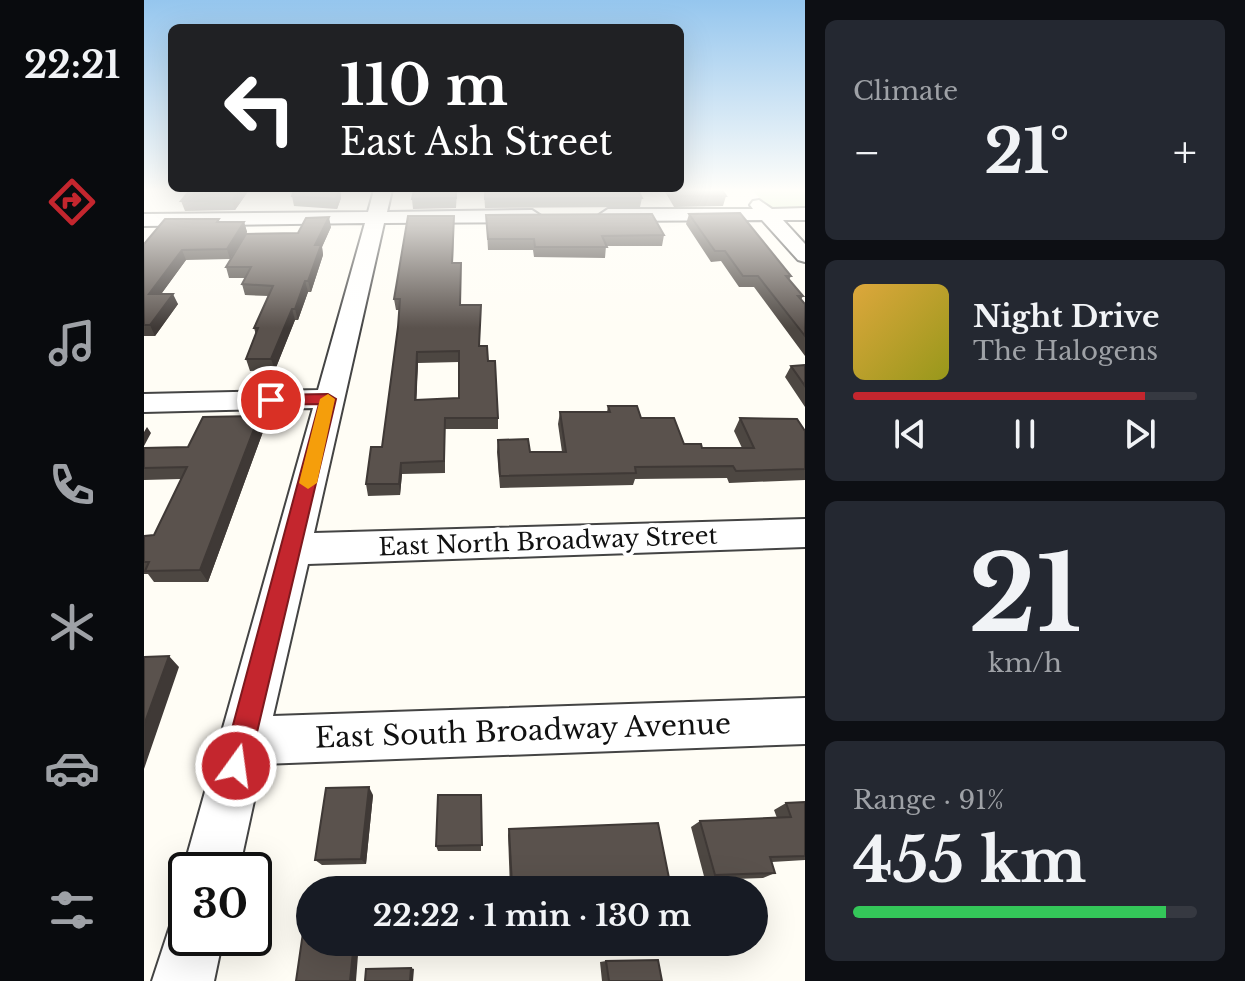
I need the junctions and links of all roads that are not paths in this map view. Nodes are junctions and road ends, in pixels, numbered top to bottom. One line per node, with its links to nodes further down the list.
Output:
1 (371, 236): 4 (street)
2 (787, 236): 3 (street)
3 (805, 256)
4 (328, 399): 5 (street); 7 (street)
5 (144, 403)
6 (805, 533): 7 (street, East North Broadway Street)
7 (292, 549): 9 (street)
8 (805, 721): 9 (street, East South Broadway Avenue)
9 (242, 741): 10 (street)
10 (215, 852)
11 (189, 956): 12 (street)
12 (183, 981)

